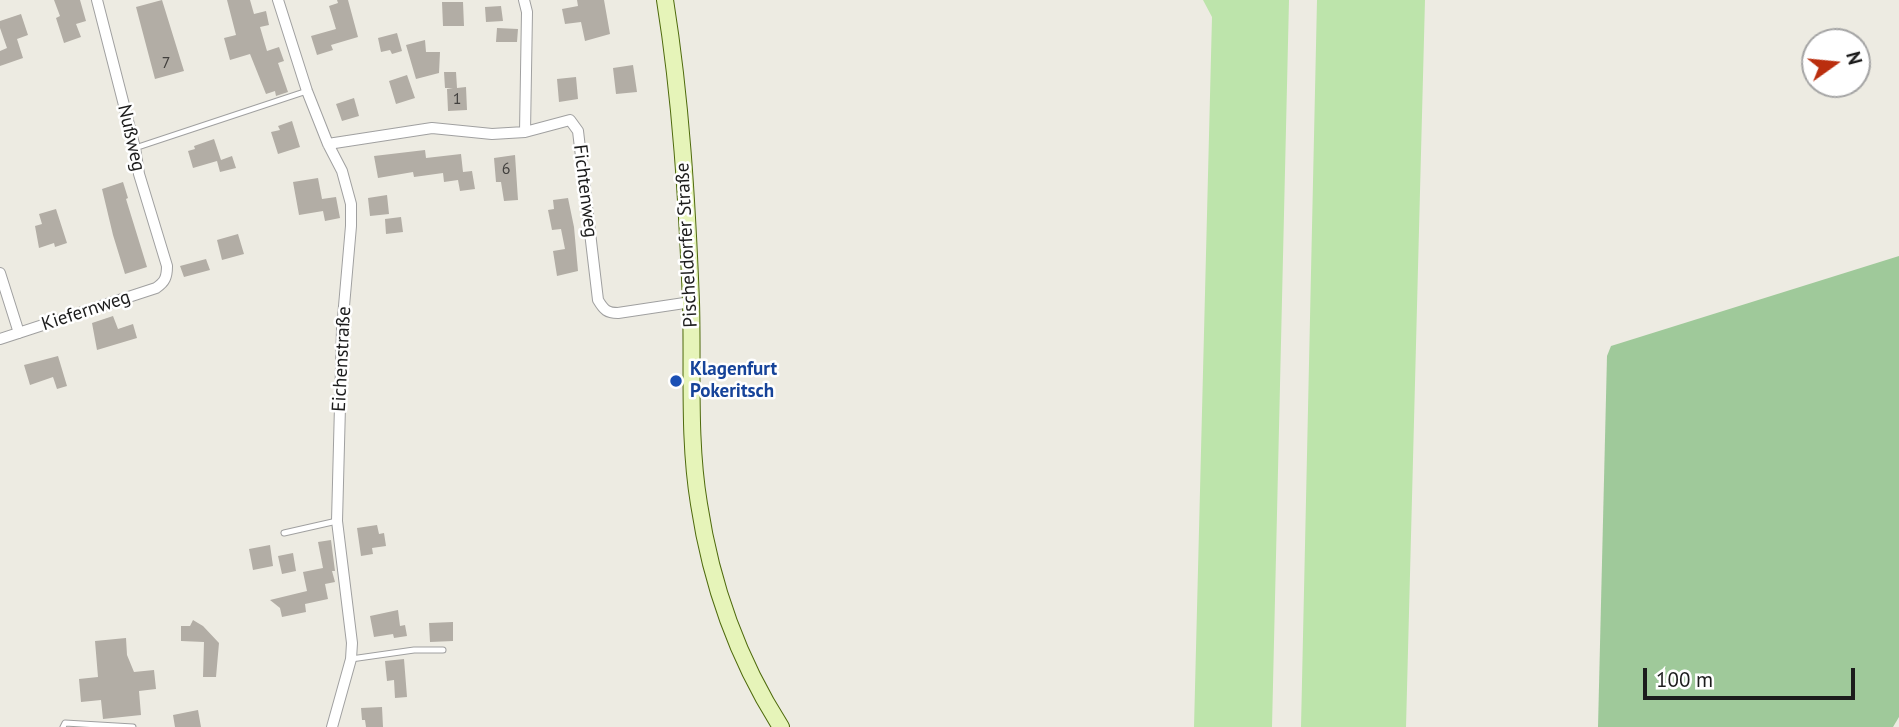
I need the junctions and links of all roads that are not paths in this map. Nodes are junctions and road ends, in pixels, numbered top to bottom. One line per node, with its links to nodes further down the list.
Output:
1 (97, 0): 8 (street, Nußweg)
2 (278, 0): 5 (street, Eichenstraße)
3 (524, 0): 6 (street)
4 (665, 0): 11 (main road, Pischeldorfer Straße)
5 (307, 91): 7 (street, Eichenstraße); 8 (lane)
6 (525, 132): 7 (street); 11 (street, Fichtenweg)
7 (328, 144): 14 (street, Eichenstraße)
8 (135, 148): 10 (street, Nußweg)
9 (0, 273): 12 (street)
10 (167, 276): 12 (street, Kiefernweg)
11 (691, 302): 21 (main road, Pischeldorfer Straße)
12 (19, 333): 13 (street, Kiefernweg)
13 (0, 339)
14 (337, 522): 15 (lane); 17 (street, Eichenstraße)
15 (284, 533)
16 (443, 650): 17 (lane)
17 (351, 659): 20 (street, Eichenstraße)
18 (63, 727): 19 (lane)
19 (133, 727)
20 (332, 727)
21 (781, 727)

